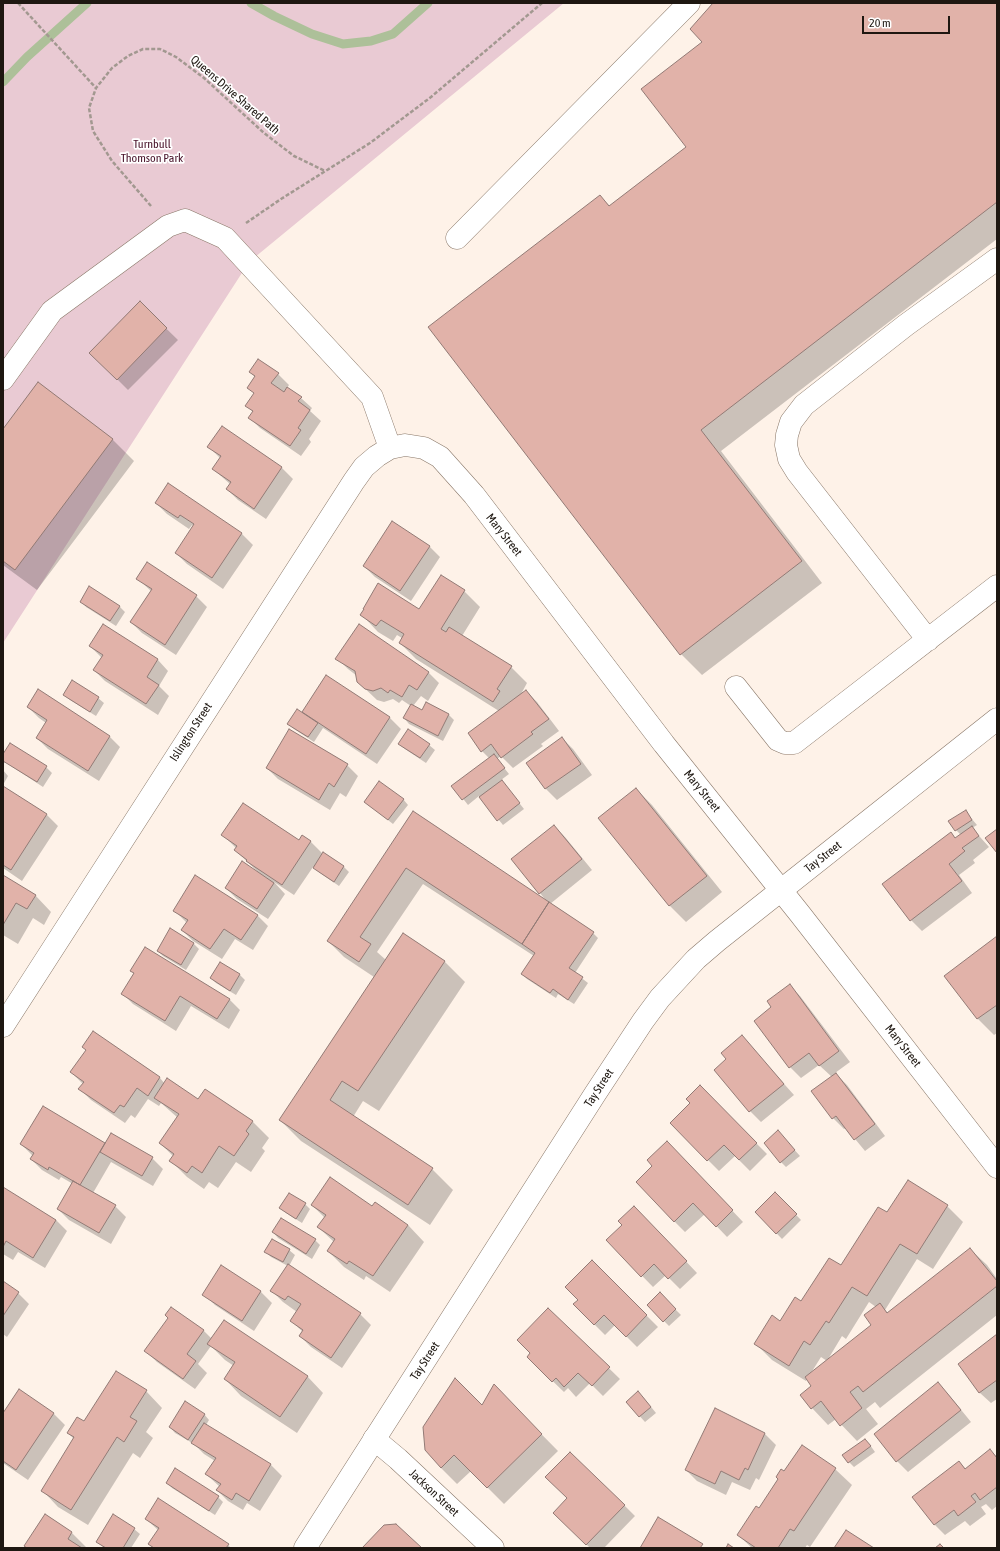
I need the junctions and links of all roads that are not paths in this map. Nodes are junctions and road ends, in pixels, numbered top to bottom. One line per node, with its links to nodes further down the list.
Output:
1 (689, 3): 2 (main road)
2 (457, 238)
3 (997, 259): 7 (main road)
4 (3, 379): 5 (main road)
5 (390, 448): 10 (main road, Mary Street); 11 (main road, Islington Street)
6 (997, 586): 7 (main road)
7 (928, 640): 8 (main road)
8 (736, 688)
9 (997, 719): 10 (main road, Tay Street)
10 (781, 890): 12 (main road, Mary Street); 13 (main road, Tay Street)
11 (3, 1026)
12 (997, 1167)
13 (374, 1439): 14 (main road, Tay Street); 15 (main road, Jackson Street)
14 (305, 1548)
15 (493, 1548)

